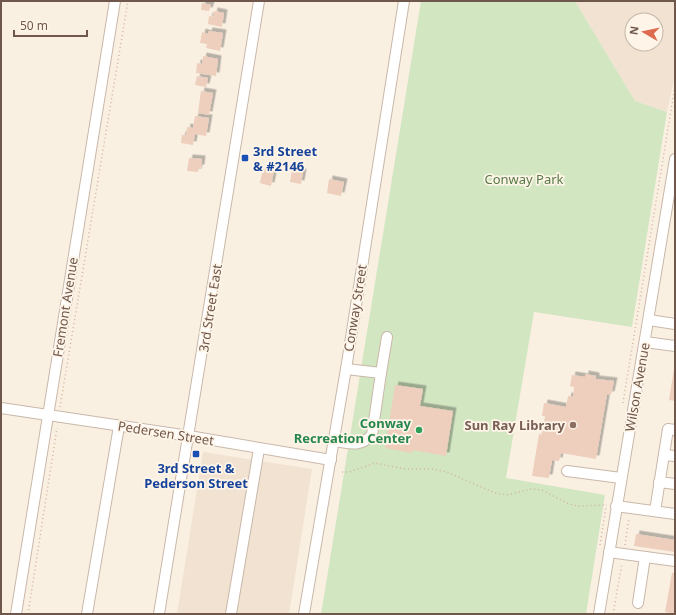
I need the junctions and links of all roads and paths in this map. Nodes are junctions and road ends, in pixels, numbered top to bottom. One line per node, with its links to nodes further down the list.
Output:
1 (115, 1): 17 (street, Fremont Avenue)
2 (128, 1): 15 (path)
3 (259, 1): 21 (street, 3rd Street East)
4 (404, 1): 12 (street, Conway Street)
5 (675, 86): 16 (path)
6 (674, 165): 7 (street, Wilson Avenue)
7 (649, 320): 8 (street); 10 (street, Wilson Avenue)
8 (675, 324)
9 (387, 338): 13 (street)
10 (645, 342): 11 (street); 29 (street, Wilson Avenue)
11 (675, 346)
12 (346, 369): 13 (street); 22 (street, Conway Street)
13 (381, 374): 22 (street)
14 (1, 408): 17 (street, Pedersen Street)
15 (59, 409)
16 (622, 410)
17 (48, 415): 19 (street, Pedersen Street); 43 (street, Fremont Avenue)
18 (56, 426): 44 (path)
19 (119, 426): 21 (street, Pedersen Street); 45 (street)
20 (675, 430): 24 (street)
21 (189, 436): 23 (street, Pedersen Street); 46 (street, 3rd Street East)
22 (334, 441): 26 (street, Conway Street)
23 (259, 449): 26 (street, Pedersen Street); 47 (street)
24 (664, 455): 25 (street); 30 (street)
25 (675, 456)
26 (331, 460): 48 (street, Conway Street)
27 (567, 470): 29 (street)
28 (342, 472): 33 (path)
29 (621, 478): 33 (street, Wilson Avenue)
30 (660, 482): 31 (street); 34 (street)
31 (675, 484)
32 (608, 498): 33 (path)
33 (611, 505): 34 (street); 37 (path); 38 (street, Wilson Avenue)
34 (655, 511): 35 (street)
35 (675, 514)
36 (628, 518): 39 (path)
37 (598, 552)
38 (609, 552): 39 (street); 49 (street, Wilson Avenue)
39 (623, 554): 40 (street); 50 (path)
40 (645, 557): 41 (street); 42 (street)
41 (675, 561)
42 (638, 603)
43 (16, 614)
44 (28, 614)
45 (87, 614)
46 (159, 614)
47 (231, 614)
48 (304, 614)
49 (599, 614)
50 (614, 614)

